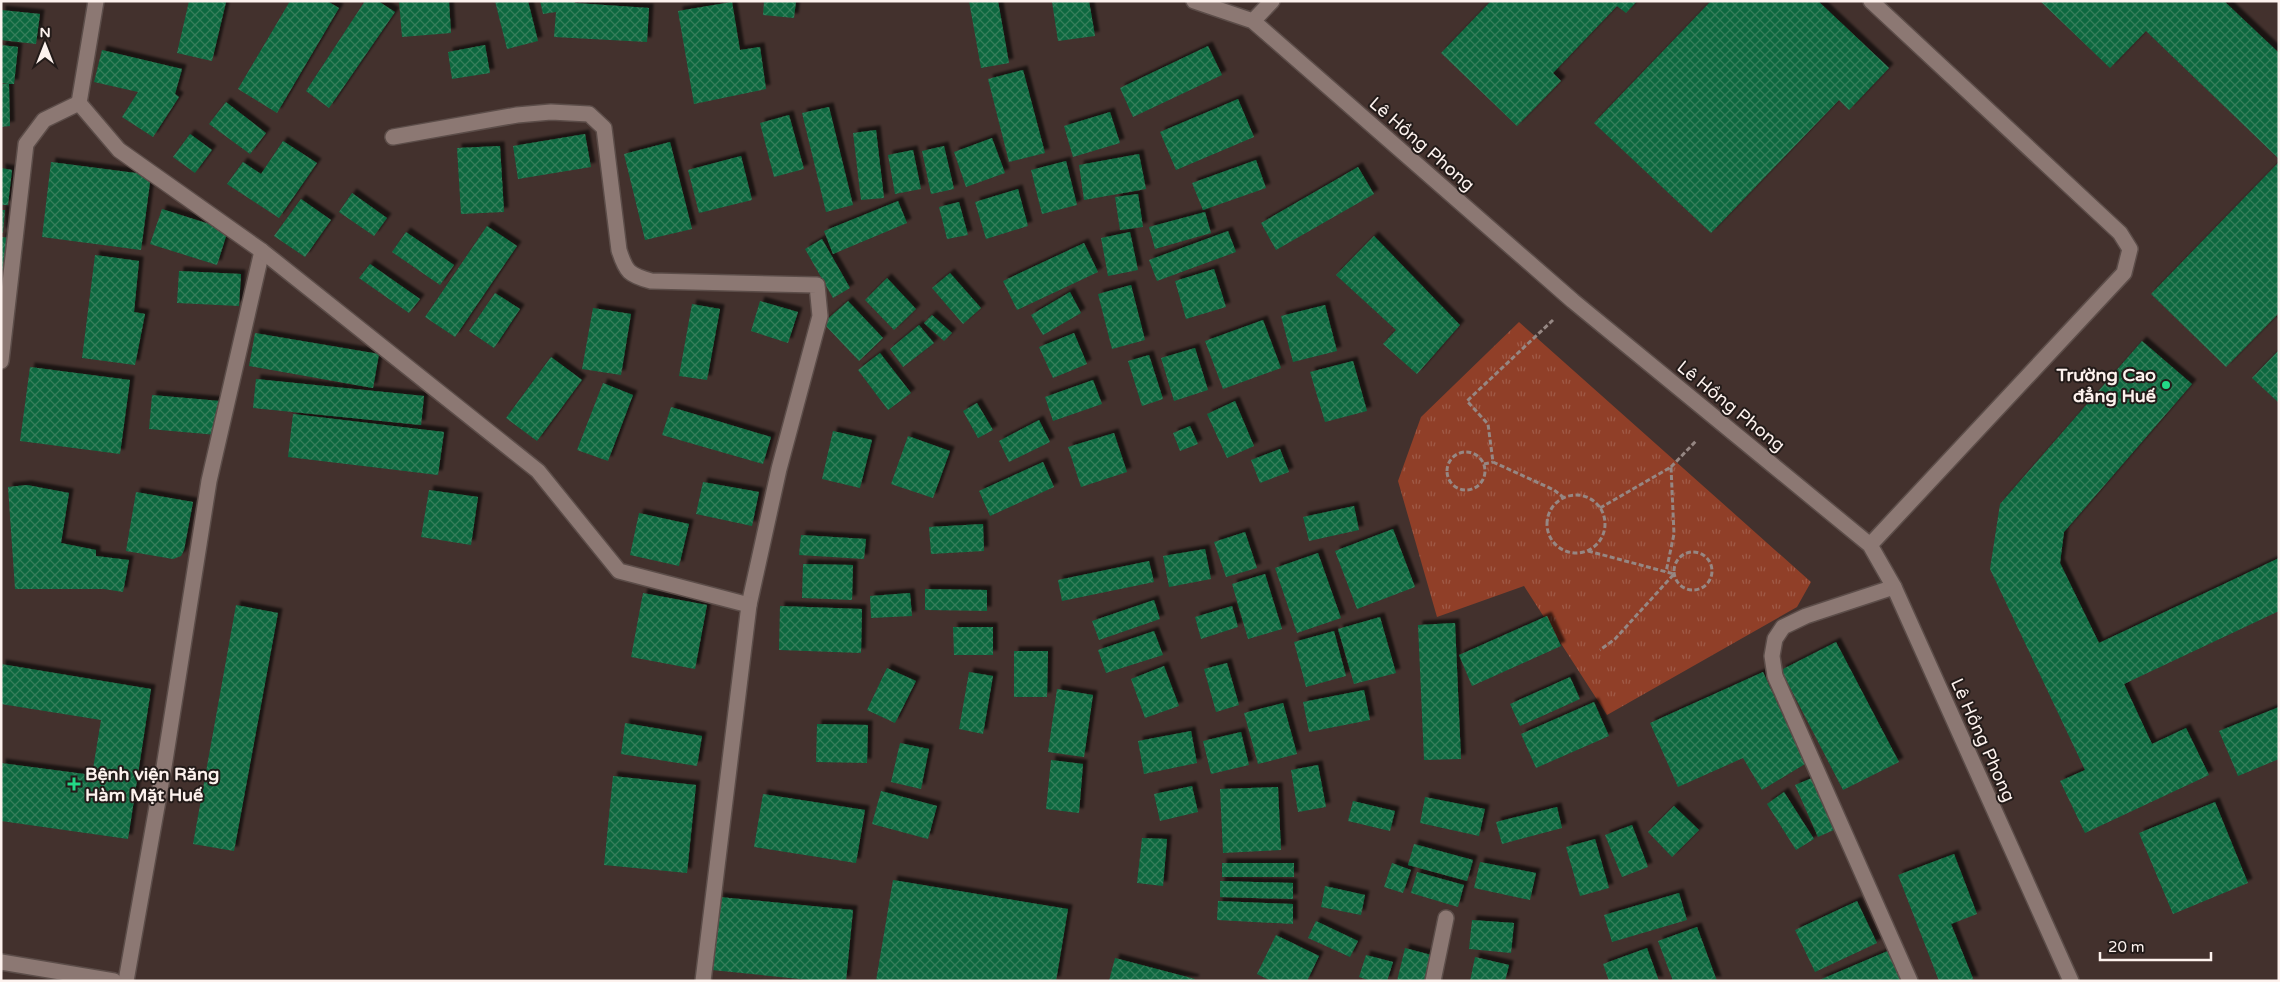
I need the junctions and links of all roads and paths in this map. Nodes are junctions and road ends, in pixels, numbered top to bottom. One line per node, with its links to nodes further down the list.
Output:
1 (96, 1): 6 (street)
2 (1194, 1): 5 (street, Lê Hồng Phong)
3 (1272, 1): 5 (street)
4 (1870, 1): 17 (street)
5 (1253, 21): 9 (street, Lê Hồng Phong)
6 (79, 103): 8 (street); 10 (street)
7 (393, 138): 22 (street)
8 (262, 251): 22 (street); 27 (street)
9 (1573, 301): 12 (path); 17 (street, Lê Hồng Phong)
10 (1, 361)
11 (1696, 442): 14 (path)
12 (1494, 462): 13 (path); 15 (path)
13 (1484, 464): 13 (path)
14 (1670, 467): 16 (path); 19 (path)
15 (1563, 497): 16 (path); 18 (path)
16 (1600, 508): 18 (path)
17 (1870, 545): 21 (street, Lê Hồng Phong)
18 (1588, 551): 19 (path)
19 (1666, 572): 20 (path)
20 (1674, 574): 20 (path); 23 (path)
21 (1894, 587): 30 (street); 31 (street, Lê Hồng Phong)
22 (749, 605): 28 (street)
23 (1600, 650)
24 (1446, 918): 29 (street)
25 (1, 962): 26 (street)
26 (114, 981)
27 (126, 981)
28 (703, 981)
29 (1433, 981)
30 (1910, 981)
31 (2071, 981)

